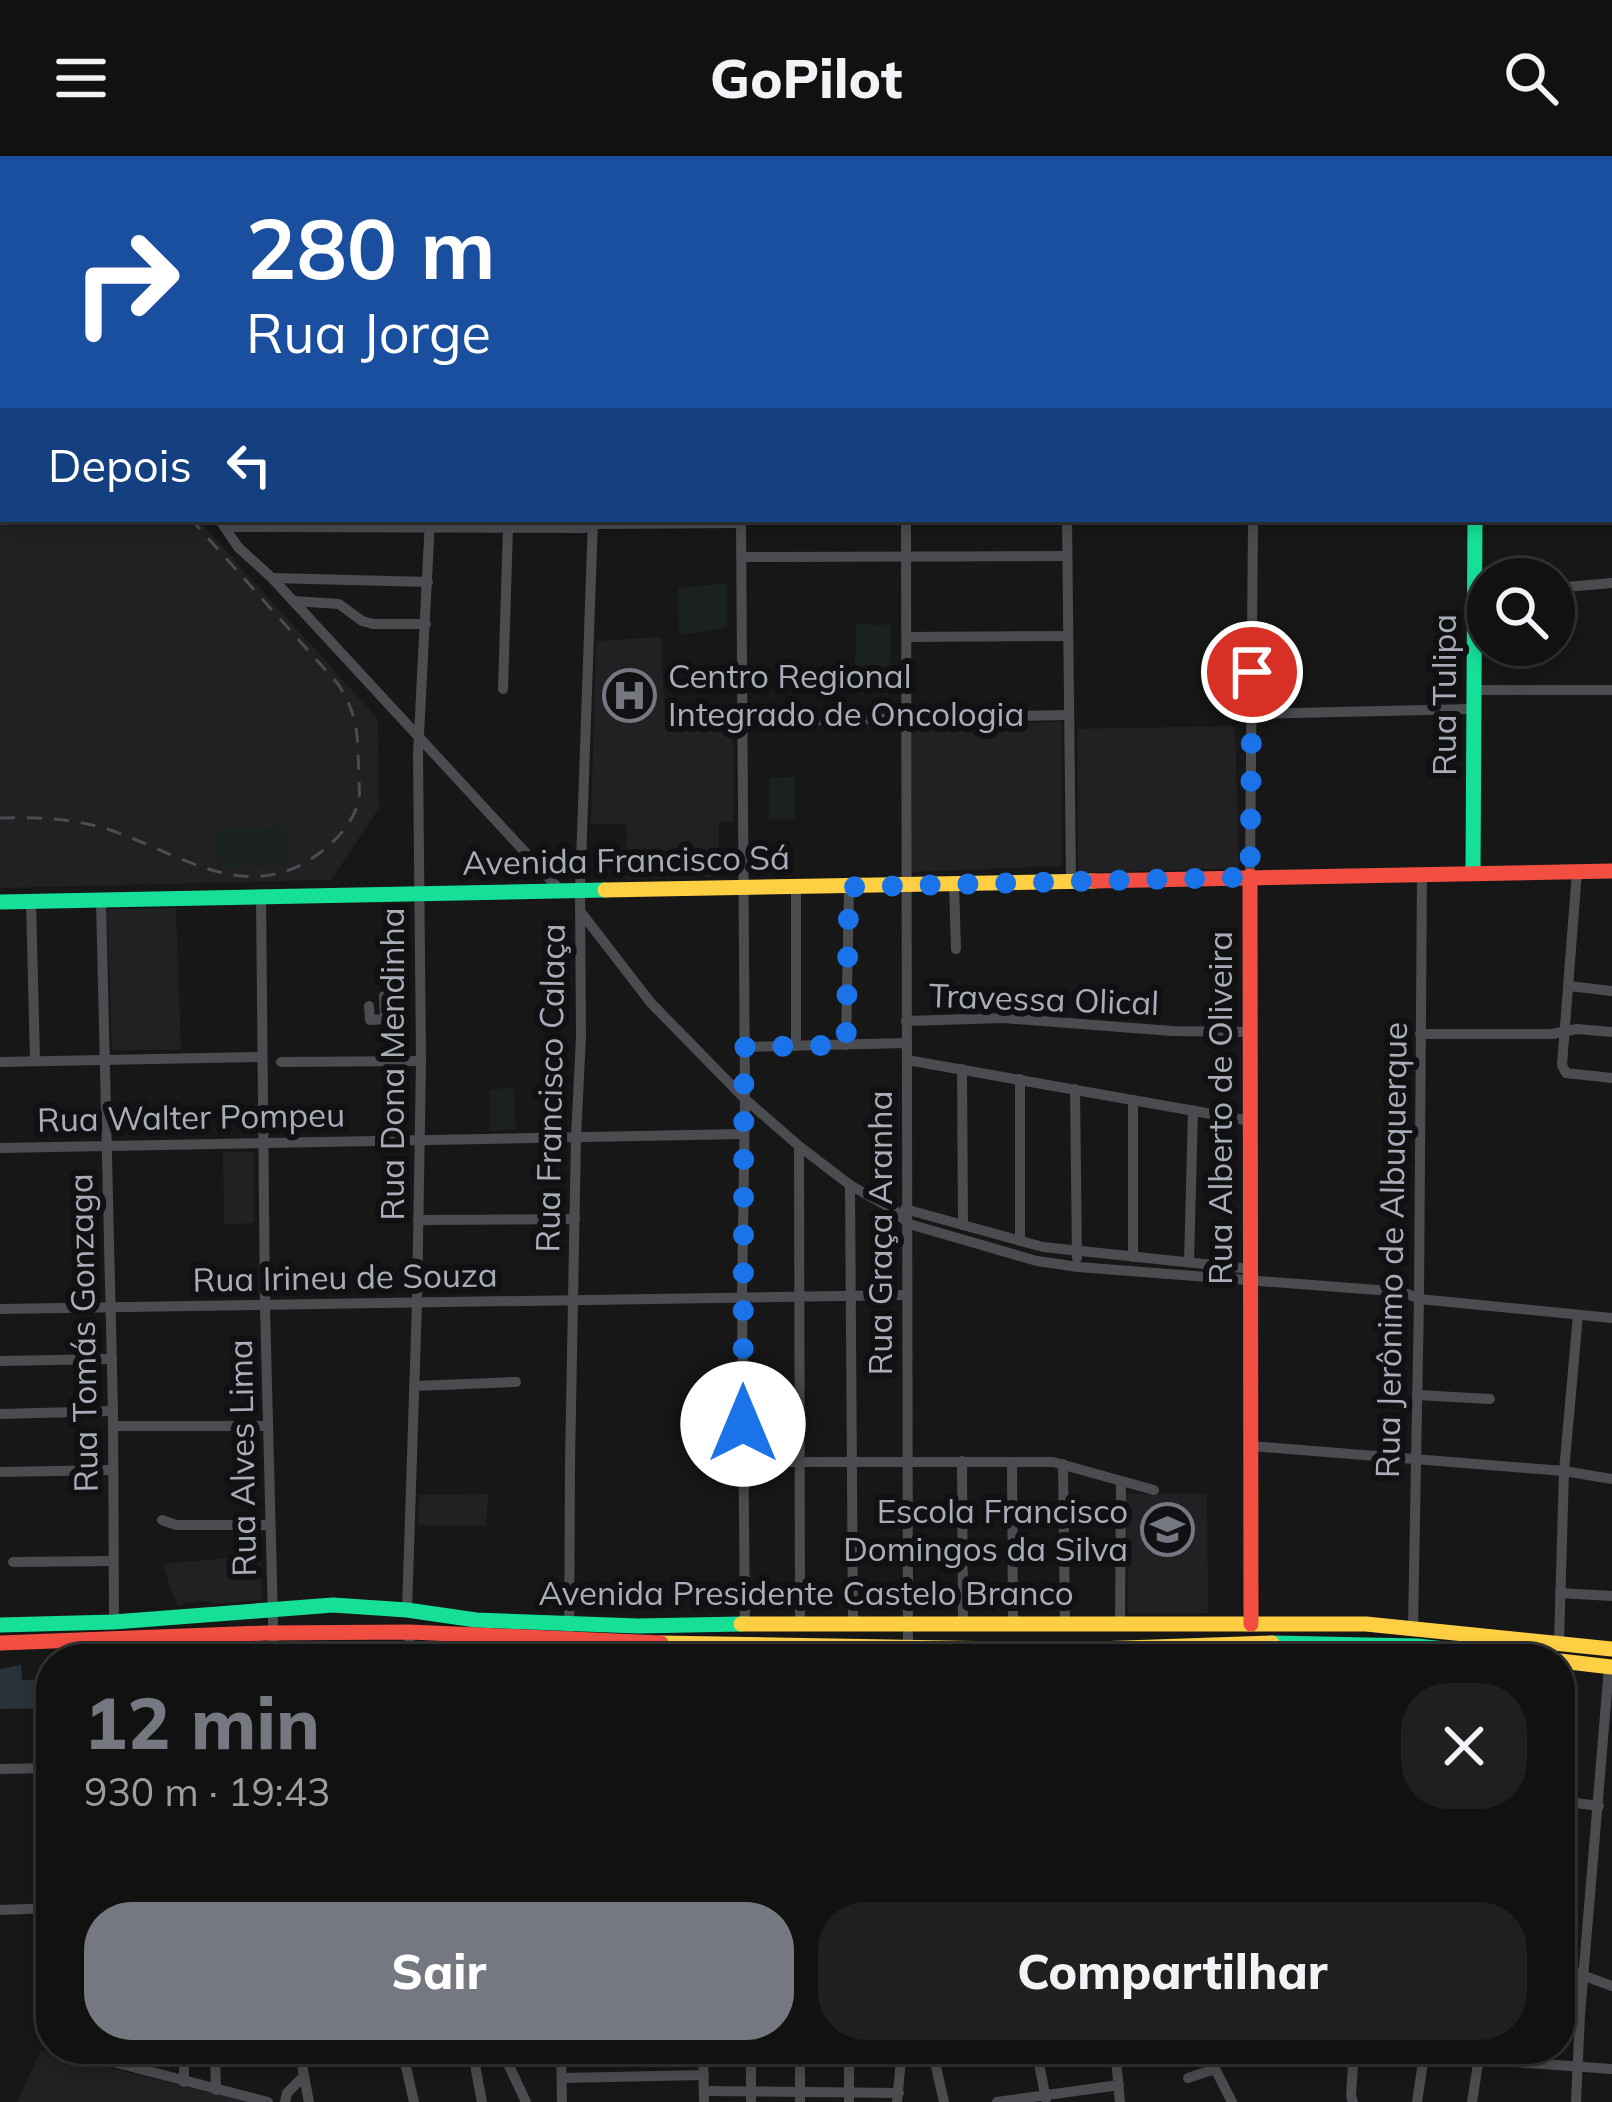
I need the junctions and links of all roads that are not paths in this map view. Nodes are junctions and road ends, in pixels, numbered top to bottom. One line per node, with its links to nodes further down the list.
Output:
1 (274, 522): 8 (street); 9 (street)
2 (593, 522): 10 (street); 45 (street, Rua Francisco Calaça)
3 (741, 522): 13 (street)
4 (906, 522): 11 (street, Rua Graça Aranha)
5 (1066, 522): 12 (street)
6 (1253, 522): 28 (street, Rua Alberto de Oliveira)
7 (1474, 522): 14 (main road, Rua Tulipa)
8 (223, 523): 15 (street)
9 (430, 523): 10 (street); 16 (street, Rua Dona Mendinha)
10 (508, 527): 24 (street)
11 (906, 556): 12 (street); 13 (street); 22 (street, Rua Graça Aranha)
12 (1066, 556): 21 (street)
13 (742, 557): 31 (street)
14 (1478, 558)
15 (272, 578): 16 (street); 19 (street)
16 (428, 582): 20 (street, Rua Dona Mendinha)
17 (1612, 583): 18 (street)
18 (1575, 586)
19 (292, 601): 20 (street); 32 (street)
20 (426, 624): 32 (street, Rua Dona Mendinha)
21 (1066, 635): 22 (street); 29 (street)
22 (907, 638): 30 (street, Rua Graça Aranha)
23 (1476, 666): 25 (main road, Rua Tulipa)
24 (503, 689)
25 (1474, 689): 26 (street); 27 (main road, Rua Tulipa)
26 (1612, 690)
27 (1473, 709): 28 (street); 34 (main road, Rua Tulipa)
28 (1252, 714): 37 (street, Rua Alberto de Oliveira)
29 (1068, 715): 30 (street); 38 (street)
30 (906, 720): 31 (street); 40 (street, Rua Graça Aranha)
31 (742, 722): 42 (street)
32 (420, 740): 44 (street); 46 (street, Rua Dona Mendinha)
33 (1612, 871): 35 (main road, Avenida Francisco Sá)
34 (1473, 872): 35 (main road, Avenida Francisco Sá); 36 (main road, Avenida Francisco Sá)
35 (1577, 872): 53 (street)
36 (1421, 873): 37 (main road, Avenida Francisco Sá); 61 (street, Rua Jerônimo de Albuquerque)
37 (1250, 877): 38 (main road, Avenida Francisco Sá); 59 (main road, Rua Alberto de Oliveira)
38 (1071, 880): 39 (main road, Avenida Francisco Sá)
39 (954, 884): 40 (main road, Avenida Francisco Sá); 52 (street)
40 (906, 885): 41 (main road, Avenida Francisco Sá); 57 (street, Rua Graça Aranha)
41 (849, 887): 43 (main road, Avenida Francisco Sá); 63 (street)
42 (743, 888): 43 (main road, Avenida Francisco Sá); 45 (main road, Avenida Francisco Sá); 65 (street)
43 (796, 888): 64 (street)
44 (561, 891): 45 (main road, Avenida Francisco Sá); 46 (main road, Avenida Francisco Sá)
45 (580, 891): 51 (street, Rua Francisco Calaça)
46 (419, 894): 47 (main road, Avenida Francisco Sá); 70 (street, Rua Dona Mendinha)
47 (261, 897): 48 (main road, Avenida Francisco Sá); 66 (street, Rua Alves Lima)
48 (101, 900): 50 (main road, Avenida Francisco Sá); 67 (street, Rua Tomás Gonzaga)
49 (0, 902): 50 (main road, Avenida Francisco Sá)
50 (31, 902): 69 (street)
51 (580, 911): 77 (street); 82 (street, Rua Francisco Calaça)
52 (956, 949)
53 (1569, 986): 54 (street); 58 (street)
54 (1612, 991)
55 (384, 996): 56 (street)
56 (369, 1006)
57 (906, 1021): 59 (street, Travessa Olical); 62 (street, Rua Graça Aranha)
58 (1564, 1031): 60 (street); 61 (street); 74 (street)
59 (1251, 1032): 80 (main road, Rua Alberto de Oliveira)
60 (1612, 1032)
61 (1420, 1034): 105 (street, Rua Jerônimo de Albuquerque)
62 (907, 1043): 63 (street); 68 (street, Rua Graça Aranha)
63 (846, 1045): 64 (street)
64 (796, 1046): 65 (street)
65 (744, 1047): 77 (street)
66 (262, 1057): 67 (street); 84 (street, Rua Alves Lima)
67 (104, 1060): 69 (street); 85 (street, Rua Tomás Gonzaga)
68 (907, 1060): 73 (street); 89 (street, Rua Graça Aranha)
69 (35, 1061): 71 (street)
70 (421, 1061): 72 (street); 83 (street, Rua Dona Mendinha)
71 (0, 1062)
72 (281, 1063)
73 (962, 1069): 75 (street); 94 (street)
74 (1612, 1078)
75 (1019, 1079): 76 (street); 95 (street)
76 (1076, 1089): 78 (street); 96 (street)
77 (745, 1099): 81 (street); 86 (street)
78 (1133, 1100): 79 (street); 97 (street)
79 (1192, 1110): 80 (street); 98 (street)
80 (1251, 1121): 100 (main road, Rua Alberto de Oliveira)
81 (743, 1134): 82 (street, Rua Walter Pompeu); 104 (street)
82 (577, 1137): 83 (street, Rua Walter Pompeu); 91 (street, Rua Francisco Calaça)
83 (419, 1140): 84 (street, Rua Walter Pompeu); 92 (street, Rua Dona Mendinha)
84 (262, 1144): 85 (street, Rua Walter Pompeu); 109 (street, Rua Alves Lima)
85 (107, 1146): 87 (street, Rua Walter Pompeu); 108 (street, Rua Tomás Gonzaga)
86 (799, 1146): 88 (street); 103 (street)
87 (0, 1148)
88 (850, 1185): 90 (street); 102 (street)
89 (909, 1209): 90 (street); 93 (street, Rua Graça Aranha); 94 (street)
90 (894, 1210): 93 (street)
91 (575, 1219): 92 (street); 106 (street, Rua Francisco Calaça)
92 (418, 1220): 107 (street, Rua Dona Mendinha)
93 (909, 1223): 99 (street); 101 (street, Rua Graça Aranha)
94 (963, 1225): 95 (street)
95 (1020, 1241): 96 (street)
96 (1077, 1251): 97 (street); 99 (street)
97 (1133, 1257): 98 (street)
98 (1189, 1262): 100 (street)
99 (1078, 1267): 100 (street)
100 (1254, 1276): 105 (street); 123 (main road, Rua Alberto de Oliveira)
101 (906, 1295): 102 (street, Rua Irineu de Souza); 125 (street, Rua Graça Aranha)
102 (851, 1296): 103 (street, Rua Irineu de Souza); 129 (street)
103 (800, 1297): 104 (street, Rua Irineu de Souza); 128 (street)
104 (742, 1298): 106 (street, Rua Irineu de Souza); 127 (street)
105 (1419, 1299): 111 (street); 117 (street, Rua Jerônimo de Albuquerque)
106 (573, 1300): 107 (street, Rua Irineu de Souza); 159 (street, Rua Francisco Calaça)
107 (417, 1303): 109 (street, Rua Irineu de Souza); 116 (street, Rua Dona Mendinha)
108 (110, 1306): 109 (street, Rua Irineu de Souza); 110 (street, Rua Irineu de Souza); 113 (street, Rua Tomás Gonzaga)
109 (265, 1306): 122 (street, Rua Alves Lima)
110 (0, 1309)
111 (1578, 1315): 112 (street); 133 (street)
112 (1612, 1318)
113 (112, 1359): 114 (street); 119 (street, Rua Tomás Gonzaga)
114 (0, 1361)
115 (516, 1382): 116 (street)
116 (414, 1386): 145 (street, Rua Dona Mendinha)
117 (1418, 1395): 118 (street); 124 (street, Rua Jerônimo de Albuquerque)
118 (1490, 1399)
119 (113, 1411): 120 (street); 121 (street, Rua Tomás Gonzaga)
120 (0, 1414)
121 (113, 1426): 122 (street); 132 (street, Rua Tomás Gonzaga)
122 (268, 1426): 139 (street, Rua Alves Lima)
123 (1251, 1446): 124 (street); 149 (main road, Rua Alberto de Oliveira)
124 (1417, 1460): 133 (street); 156 (street, Rua Jerônimo de Albuquerque)
125 (908, 1461): 126 (street); 129 (street); 148 (street, Rua Graça Aranha)
126 (962, 1461): 130 (street); 151 (street)
127 (743, 1462): 128 (street); 155 (street)
128 (798, 1462): 129 (street); 146 (street)
129 (854, 1462): 147 (street)
130 (1012, 1463): 131 (street); 152 (street)
131 (1063, 1464): 136 (street); 153 (street)
132 (113, 1469): 134 (street); 140 (street, Rua Tomás Gonzaga)
133 (1564, 1471): 135 (street); 142 (street)
134 (0, 1472)
135 (1612, 1479)
136 (1121, 1482): 137 (street); 154 (street)
137 (1154, 1490)
138 (162, 1520): 139 (street)
139 (270, 1525): 144 (street, Rua Alves Lima)
140 (113, 1561): 141 (street); 157 (street, Rua Tomás Gonzaga)
141 (13, 1562)
142 (1560, 1593): 143 (street); 163 (street)
143 (1612, 1596)
144 (272, 1610): 145 (main road, Avenida Presidente Castelo Branco); 157 (main road, Avenida Presidente Castelo Branco); 161 (street, Rua Alves Lima)
145 (407, 1610): 159 (main road, Avenida Presidente Castelo Branco)
146 (800, 1623): 147 (main road, Avenida Presidente Castelo Branco); 155 (main road, Avenida Presidente Castelo Branco)
147 (853, 1624): 148 (main road, Avenida Presidente Castelo Branco)
148 (908, 1624): 151 (main road, Avenida Presidente Castelo Branco); 171 (street, Rua Graça Aranha)
149 (1251, 1624): 154 (main road, Avenida Presidente Castelo Branco); 156 (main road, Avenida Presidente Castelo Branco)
150 (0, 1625): 157 (main road, Avenida Presidente Castelo Branco)
151 (972, 1625): 152 (main road, Avenida Presidente Castelo Branco); 172 (main road)
152 (1013, 1625): 153 (main road, Avenida Presidente Castelo Branco)
153 (1065, 1625): 154 (main road, Avenida Presidente Castelo Branco)
154 (1120, 1625)
155 (745, 1626): 159 (main road, Avenida Presidente Castelo Branco)
156 (1413, 1628): 163 (main road, Avenida Presidente Castelo Branco)
157 (114, 1630): 162 (main road, Avenida Presidente Castelo Branco); 164 (main road, Avenida Presidente Castelo Branco); 165 (street, Rua Tomás Gonzaga)
158 (410, 1632): 159 (main road, Avenida Presidente Castelo Branco); 161 (main road, Avenida Presidente Castelo Branco); 168 (street)
159 (570, 1632): 169 (street, Rua Francisco Calaça); 170 (main road, Avenida Presidente Castelo Branco)
160 (1612, 1632): 175 (street)
161 (274, 1633): 162 (main road, Avenida Presidente Castelo Branco); 167 (street, Rua Alves Lima)
162 (177, 1637): 166 (street)
163 (1559, 1642): 173 (main road, Avenida Presidente Castelo Branco)
164 (0, 1643)
165 (114, 1644)
166 (179, 1644)
167 (274, 1644)
168 (410, 1644)
169 (570, 1644)
170 (634, 1644)
171 (908, 1644)
172 (979, 1644)
173 (1566, 1644)
174 (1575, 1647): 175 (main road, Avenida Presidente Castelo Branco)
175 (1611, 1658): 176 (main road); 179 (street)
176 (1575, 1660)
177 (36, 1768): 178 (street)
178 (0, 1769)
179 (1603, 1814): 183 (street)
180 (36, 1909): 181 (street)
181 (0, 1910)
182 (1575, 1974): 183 (street)
183 (1585, 1976): 184 (street); 185 (street)
184 (1612, 1987)
185 (1580, 2014): 186 (street); 209 (street)
186 (1575, 2016)
187 (114, 2064): 208 (street)
188 (184, 2064): 216 (street)
189 (215, 2064): 218 (street)
190 (302, 2064): 213 (street)
191 (405, 2064): 228 (street)
192 (475, 2064): 229 (street)
193 (507, 2064): 230 (street)
194 (562, 2064): 214 (street)
195 (704, 2064): 212 (street)
196 (751, 2064): 219 (street)
197 (800, 2064): 222 (street)
198 (849, 2064): 220 (street)
199 (901, 2064): 223 (street)
200 (935, 2064): 232 (street)
201 (1039, 2064): 224 (street)
202 (1117, 2064): 217 (street)
203 (1212, 2064): 210 (street)
204 (1353, 2064): 236 (street)
205 (1423, 2064): 237 (street)
206 (1476, 2064): 238 (street)
207 (1540, 2064): 209 (street)
208 (121, 2066): 216 (street)
209 (1579, 2067): 211 (street); 239 (street)
210 (1215, 2069): 215 (street); 235 (street)
211 (1612, 2069)
212 (704, 2075): 214 (street); 221 (street)
213 (304, 2076): 226 (street); 227 (street)
214 (562, 2078): 231 (street)
215 (1188, 2078)
216 (184, 2082): 218 (street)
217 (1119, 2085): 224 (street); 234 (street)
218 (216, 2090): 225 (street)
219 (751, 2096): 221 (street); 222 (street)
220 (849, 2096): 222 (street); 223 (street)
221 (704, 2097)
222 (800, 2097)
223 (898, 2097)
224 (1046, 2098): 233 (street)
225 (268, 2102)
226 (285, 2102)
227 (309, 2102)
228 (414, 2102)
229 (482, 2102)
230 (526, 2102)
231 (562, 2102)
232 (944, 2102)
233 (997, 2102)
234 (1120, 2102)
235 (1232, 2102)
236 (1352, 2102)
237 (1417, 2102)
238 (1472, 2102)
239 (1576, 2102)

